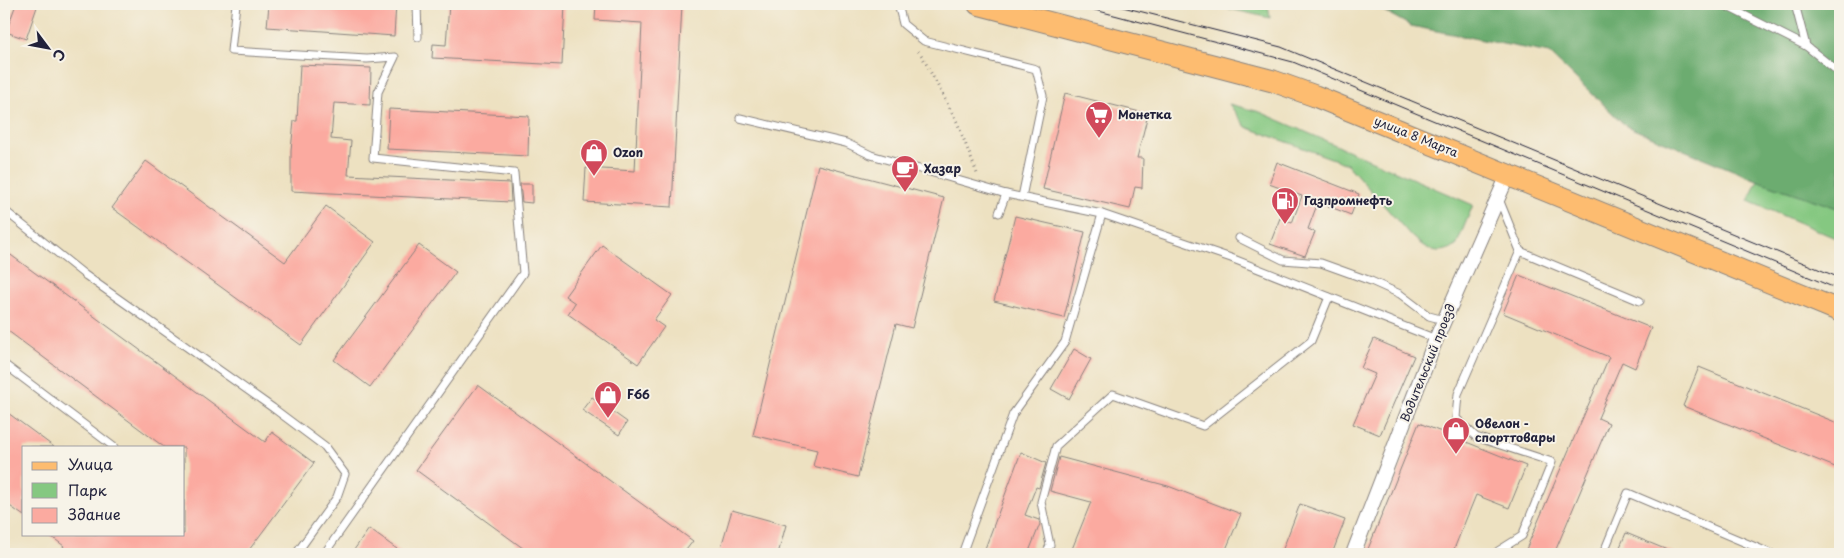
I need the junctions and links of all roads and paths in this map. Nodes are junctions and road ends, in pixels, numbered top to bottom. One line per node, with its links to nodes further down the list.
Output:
1 (236, 4): 30 (lane)
2 (417, 4): 7 (lane)
3 (900, 4): 15 (lane)
4 (978, 4): 12 (main road, улица 8 Марта)
5 (1722, 4): 8 (lane)
6 (1795, 4): 8 (lane)
7 (418, 37)
8 (1806, 46): 10 (lane)
9 (916, 50): 13 (path)
10 (1840, 73)
11 (740, 118): 13 (lane)
12 (1508, 175): 16 (street, Водительский проезд); 24 (main road, улица 8 Марта)
13 (983, 188): 14 (lane)
14 (1006, 194): 15 (lane); 18 (lane)
15 (1022, 197): 19 (lane)
16 (1499, 199): 21 (lane); 25 (street, Водительский проезд)
17 (4, 210): 29 (lane)
18 (998, 213)
19 (1102, 214): 22 (lane); 31 (lane)
20 (1239, 238): 25 (lane)
21 (1520, 251): 23 (lane); 34 (lane)
22 (1329, 298): 26 (lane); 32 (lane)
23 (1640, 301)
24 (1840, 311)
25 (1444, 320): 26 (street, Водительский проезд)
26 (1436, 340): 33 (street, Водительский проезд)
27 (4, 364): 28 (lane)
28 (113, 446)
29 (296, 554)
30 (324, 554)
31 (962, 554)
32 (1046, 554)
33 (1353, 554)
34 (1497, 554)
35 (1603, 554): 36 (lane)
36 (1772, 554)

